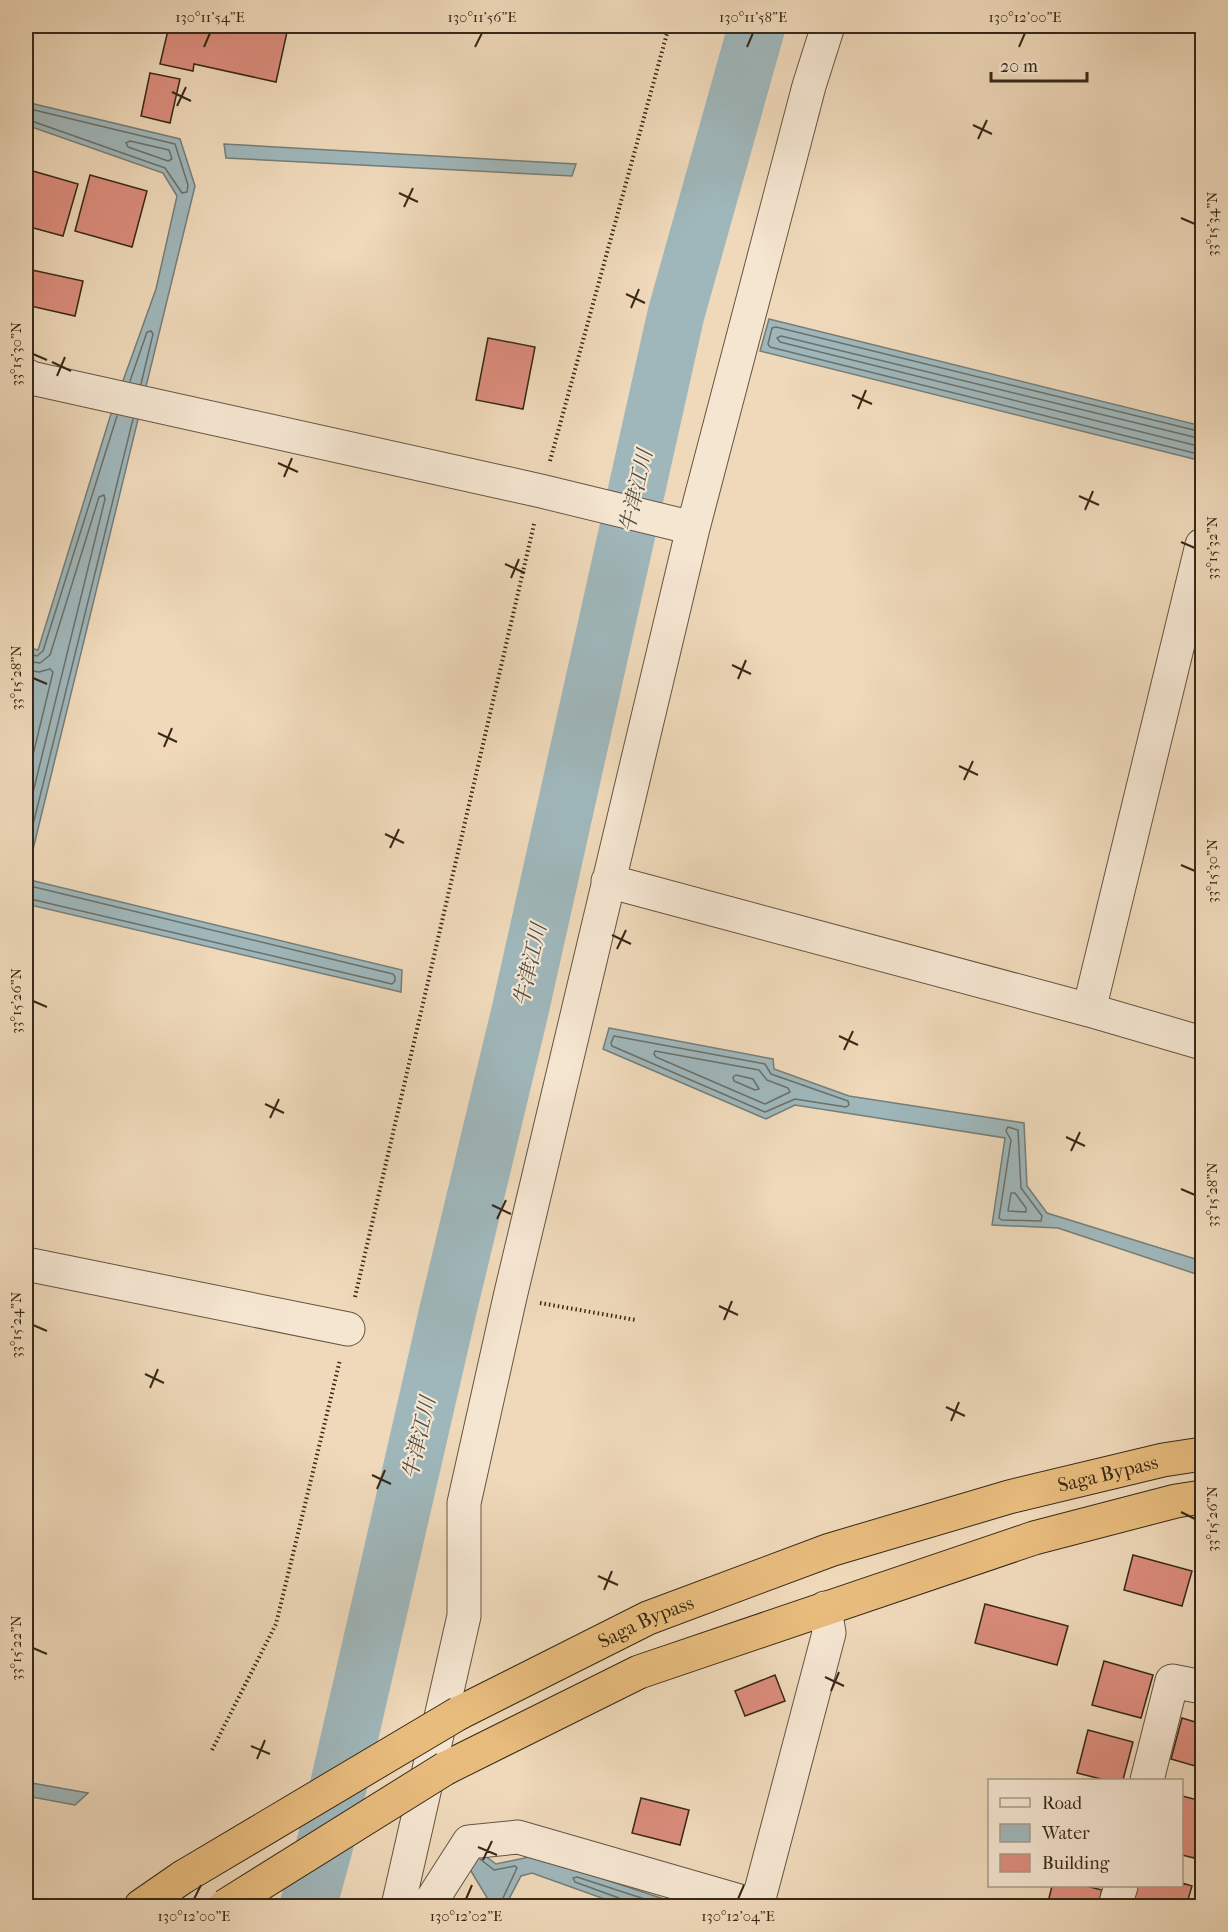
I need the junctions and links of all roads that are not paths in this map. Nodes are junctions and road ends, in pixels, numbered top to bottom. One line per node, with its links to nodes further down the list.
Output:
1 (828, 26): 3 (street)
2 (26, 375): 3 (street)
3 (693, 528): 5 (street)
4 (1203, 545): 6 (street)
5 (608, 881): 6 (street); 18 (street)
6 (1089, 1010): 7 (street)
7 (1203, 1043)
8 (26, 1263): 9 (street)
9 (348, 1329)
10 (1203, 1454): 16 (highway, Saga Bypass, bridge)
11 (1203, 1497): 12 (highway)
12 (825, 1608): 17 (highway, bridge); 20 (street)
13 (1203, 1688): 14 (street)
14 (1147, 1779)
15 (1121, 1887): 21 (street)
16 (141, 1906)
17 (225, 1906)
18 (398, 1906)
19 (428, 1906): 20 (street)
20 (757, 1906)
21 (1115, 1906)

